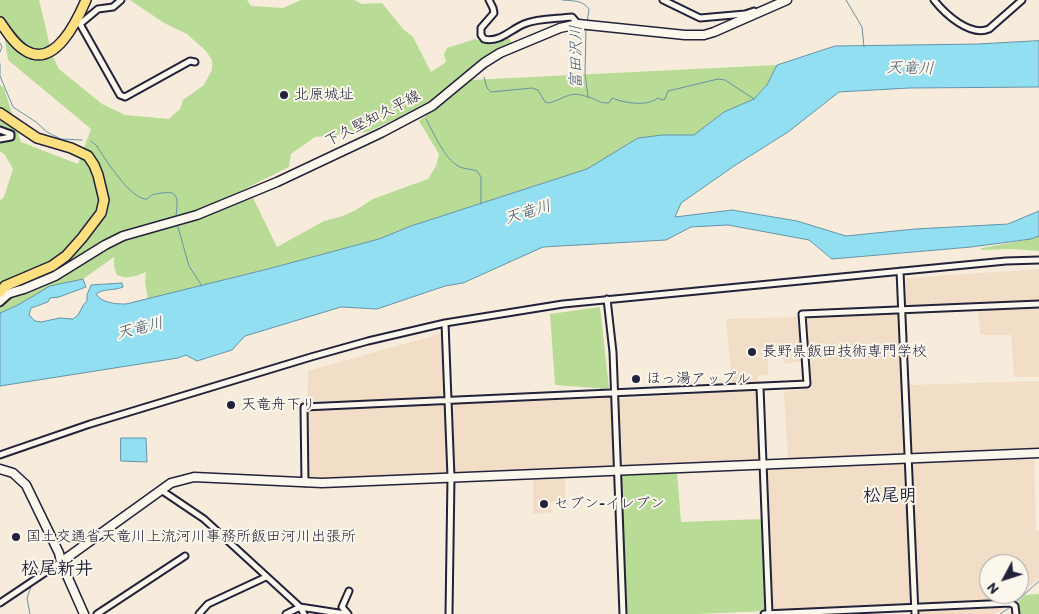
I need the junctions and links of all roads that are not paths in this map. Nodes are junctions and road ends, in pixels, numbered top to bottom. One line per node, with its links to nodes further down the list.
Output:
1 (86, 0): 10 (main road)
2 (121, 0): 10 (street)
3 (489, 0): 11 (street)
4 (663, 0): 8 (street)
5 (787, 0): 8 (main road, 下久堅知久平線)
6 (934, 0): 7 (street)
7 (1022, 0)
8 (764, 11): 11 (main road, 下久堅知久平線)
9 (0, 22): 10 (main road)
10 (78, 23): 12 (street)
11 (583, 25): 19 (main road, 下久堅知久平線)
12 (195, 62)
13 (0, 113): 18 (main road)
14 (0, 130): 15 (street)
15 (0, 139)
16 (1039, 260): 17 (street)
17 (900, 271): 20 (street); 23 (street)
18 (0, 294): 19 (main road, 下久堅知久平線)
19 (10, 294): 21 (street)
20 (606, 299): 24 (street); 26 (street)
21 (0, 303)
22 (1039, 304): 23 (street)
23 (902, 310): 25 (street); 30 (street)
24 (444, 324): 27 (street); 29 (street)
25 (760, 387): 26 (street); 31 (street)
26 (614, 393): 27 (street); 33 (street)
27 (448, 399): 34 (street); 35 (street)
28 (1039, 453): 30 (main road)
29 (0, 455)
30 (908, 458): 31 (main road); 43 (street)
31 (764, 464): 33 (main road); 53 (street)
32 (0, 469): 38 (main road)
33 (617, 471): 34 (main road); 51 (street)
34 (451, 477): 35 (main road); 50 (street)
35 (305, 483): 36 (main road)
36 (161, 490): 38 (main road); 39 (street)
37 (185, 556): 45 (street)
38 (61, 562): 41 (street); 44 (main road)
39 (266, 577): 42 (street); 46 (street)
40 (349, 591): 49 (street)
41 (0, 603)
42 (300, 607): 47 (street); 48 (street); 49 (street)
43 (915, 607): 53 (street); 54 (street); 55 (street)
44 (84, 614)
45 (97, 614)
46 (199, 614)
47 (286, 614)
48 (304, 614)
49 (346, 614)
50 (449, 614)
51 (623, 614)
52 (764, 614): 53 (street)
53 (769, 614)
54 (915, 614)
55 (1016, 614)

